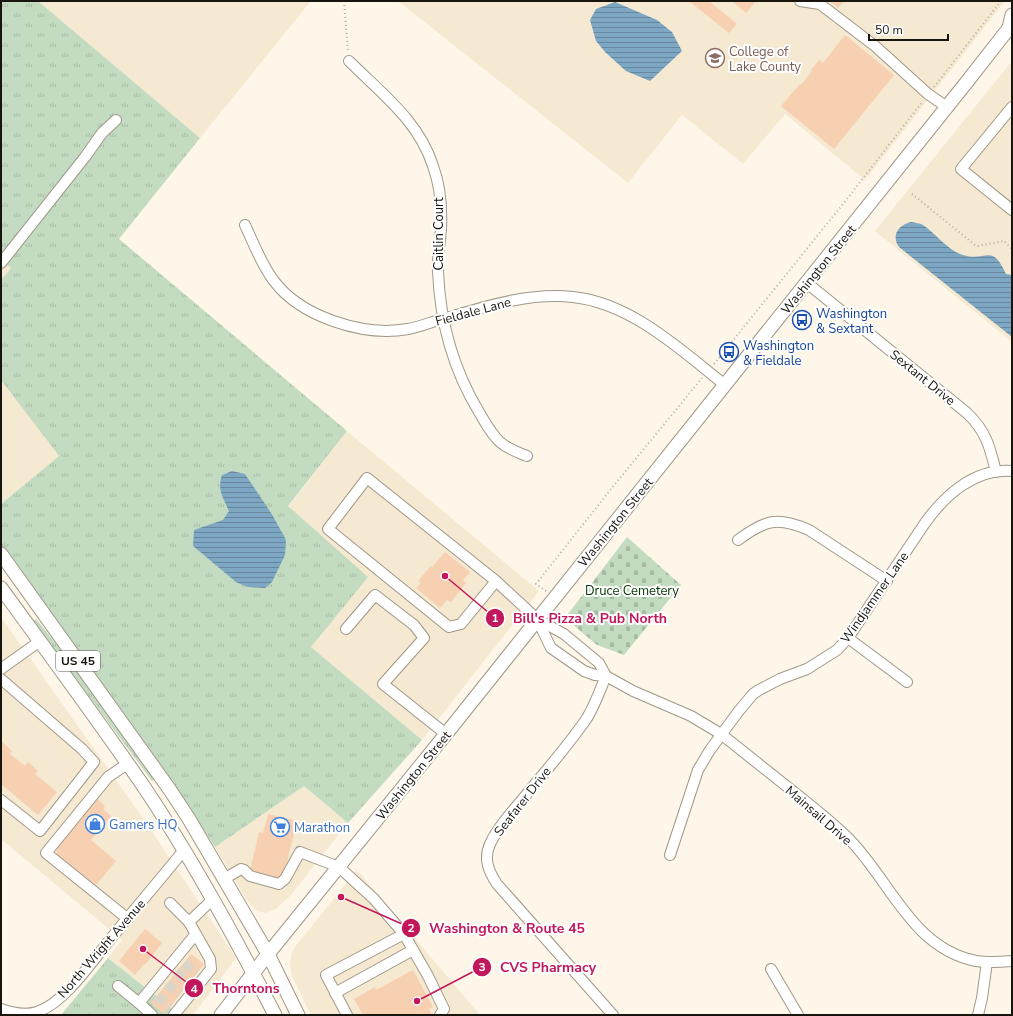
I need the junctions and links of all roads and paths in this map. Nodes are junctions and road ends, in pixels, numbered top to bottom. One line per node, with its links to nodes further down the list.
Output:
1 (344, 1): 6 (path)
2 (800, 1): 7 (street)
3 (1001, 1): 7 (path)
4 (1012, 15): 5 (main road, Washington Street)
5 (1010, 28): 8 (main road, Washington Street)
6 (349, 61): 17 (street, Caitlin Court)
7 (928, 94): 8 (street); 18 (path)
8 (947, 107): 16 (main road, Washington Street)
9 (1012, 107): 12 (street)
10 (116, 120): 15 (street)
11 (912, 194): 14 (path)
12 (1012, 210)
13 (245, 225): 17 (street, Fieldale Lane)
14 (1012, 249)
15 (1, 263)
16 (807, 283): 19 (main road, Washington Street); 22 (street, Sextant Drive)
17 (443, 319): 18 (street, Fieldale Lane); 20 (street, Caitlin Court)
18 (708, 371): 19 (street, Fieldale Lane); 27 (path)
19 (725, 385): 29 (main road, Washington Street)
20 (527, 456)
21 (1012, 471): 22 (street, Windjammer Lane)
22 (996, 472): 26 (street, Windjammer Lane)
23 (738, 540): 26 (street)
24 (1, 554): 44 (main road, US 45)
25 (496, 581): 25 (street); 29 (street)
26 (887, 581): 31 (street, Windjammer Lane)
27 (540, 587)
28 (1, 588): 32 (main road, US 45)
29 (536, 619): 34 (street, Mainsail Drive); 34 (street, Mainsail Drive); 37 (main road, Washington Street)
30 (346, 629): 37 (street)
31 (848, 638): 36 (street); 38 (street, Windjammer Lane)
32 (40, 641): 33 (street); 39 (main road, US 45)
33 (1, 669)
34 (606, 676): 38 (street, Mainsail Drive); 68 (street, Seafarer Drive)
35 (1, 679): 40 (street)
36 (907, 682)
37 (446, 734): 43 (main road, Washington Street)
38 (721, 734): 42 (street, Windjammer Lane); 54 (street, Mainsail Drive)
39 (127, 764): 41 (main road, US 45); 47 (street)
40 (1, 800)
41 (184, 850): 45 (main road, US 45); 47 (street, North Wright Avenue)
42 (670, 855)
43 (339, 867): 44 (street); 49 (street); 52 (main road, Washington Street)
44 (224, 879): 52 (main road, US 45)
45 (213, 899): 48 (street); 56 (main road, US 45)
46 (170, 903): 48 (street)
47 (128, 918): 60 (street, North Wright Avenue)
48 (189, 922): 50 (street)
49 (404, 934): 51 (street); 58 (street)
50 (195, 935): 59 (street); 61 (street)
51 (413, 950): 58 (street); 67 (street)
52 (268, 954): 56 (main road, Washington Street); 65 (main road, US 45)
53 (1012, 961): 54 (street, Mainsail Drive)
54 (987, 962): 70 (street)
55 (771, 969): 69 (street)
56 (253, 973): 63 (main road, Washington Street); 64 (main road, US 45)
57 (118, 986): 59 (street)
58 (335, 993): 66 (street)
59 (139, 1003): 62 (street)
60 (1, 1009)
61 (173, 1011)
62 (152, 1015)
63 (221, 1015)
64 (275, 1015)
65 (298, 1015)
66 (347, 1015)
67 (440, 1015)
68 (613, 1015)
69 (798, 1015)
70 (978, 1015)

